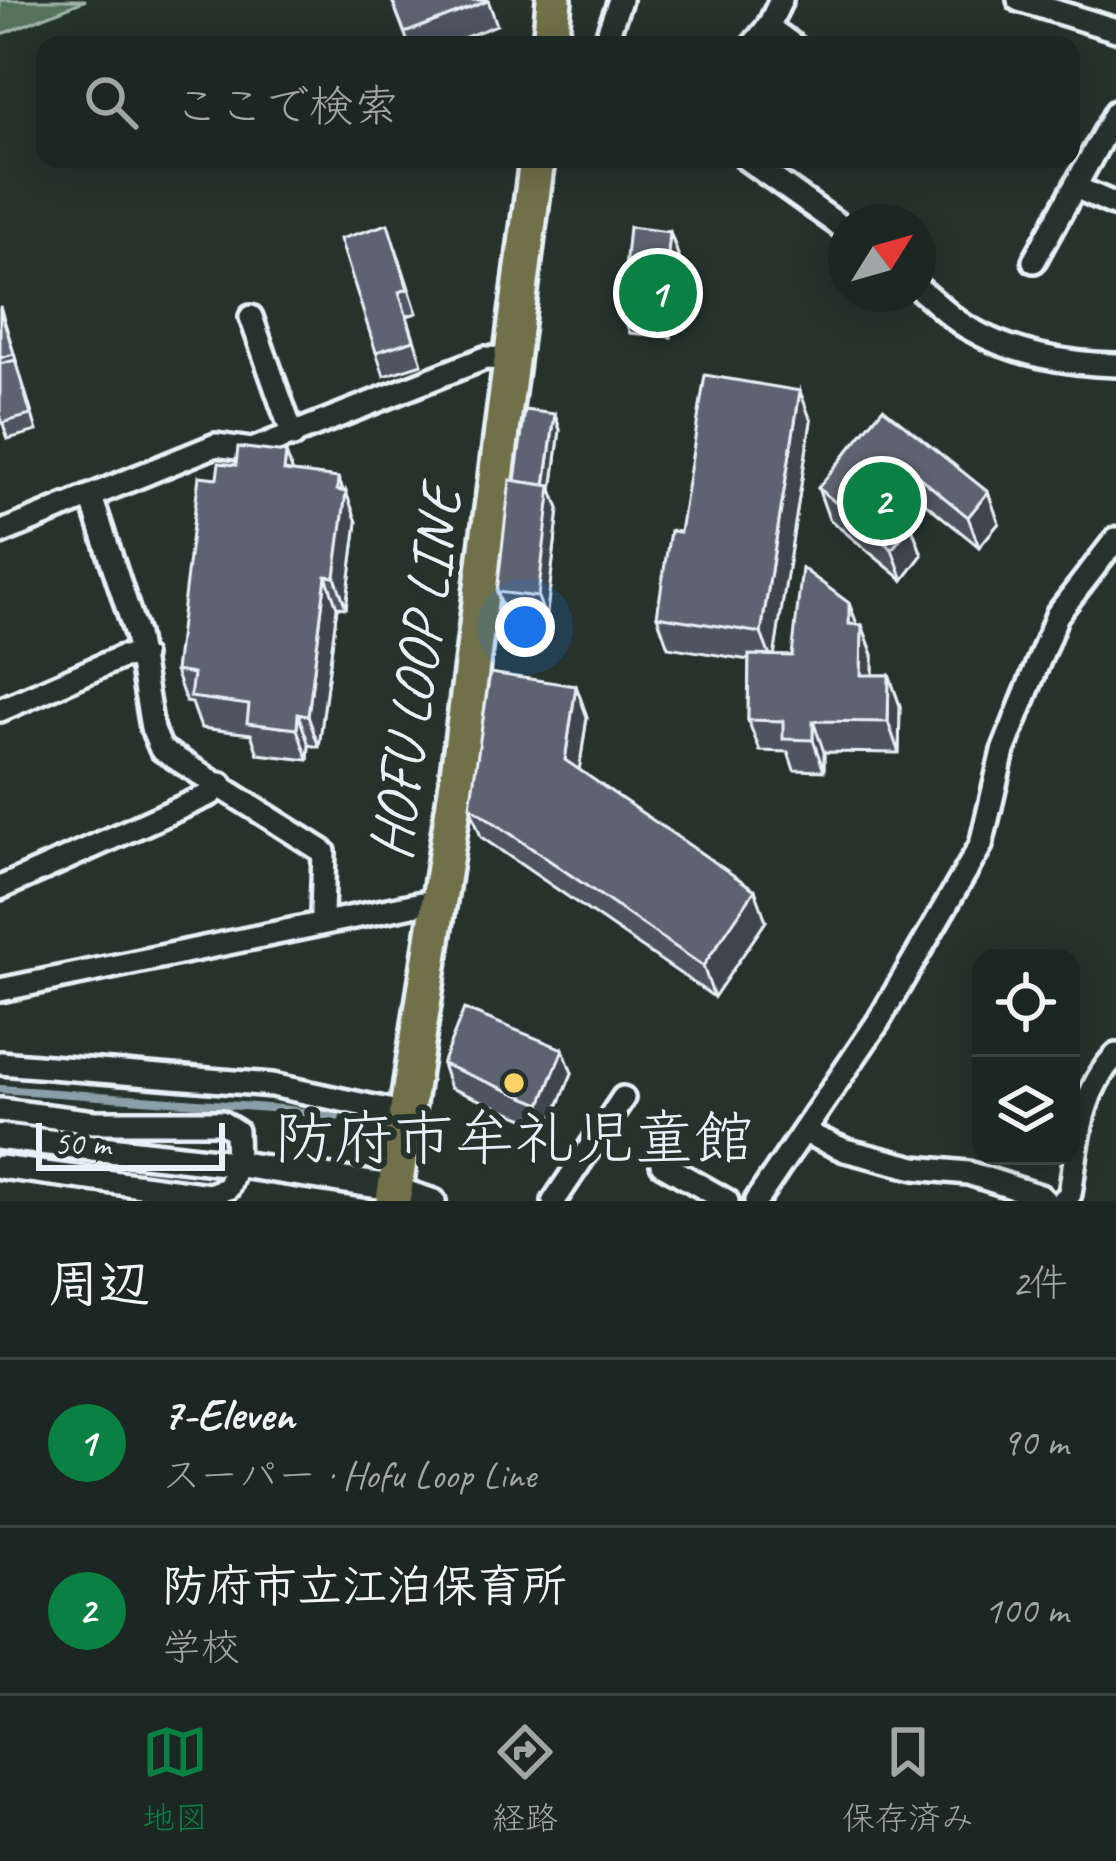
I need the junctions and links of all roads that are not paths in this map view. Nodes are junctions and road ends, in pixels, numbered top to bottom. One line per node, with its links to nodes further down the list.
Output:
1 (554, 0): 6 (main road)
2 (620, 0): 7 (street)
3 (782, 0): 8 (street)
4 (1019, 0): 5 (street)
5 (1116, 30)
6 (551, 36)
7 (607, 36)
8 (761, 36)
9 (1116, 112): 12 (street)
10 (536, 168): 18 (main road, HOFU LOOP LINE)
11 (759, 168): 14 (street)
12 (1076, 188): 13 (street); 15 (street)
13 (1116, 205)
14 (828, 217)
15 (1034, 261)
16 (936, 302): 19 (street)
17 (251, 317): 20 (street)
18 (511, 359): 20 (street); 28 (main road, HOFU LOOP LINE)
19 (1116, 364)
20 (293, 436): 21 (street)
21 (91, 497): 22 (street); 24 (street)
22 (0, 533)
23 (1116, 539): 36 (street)
24 (142, 656): 25 (street); 26 (street)
25 (0, 710)
26 (221, 784): 27 (street); 29 (street)
27 (0, 888)
28 (438, 907): 29 (street); 35 (main road, HOFU LOOP LINE)
29 (325, 922): 30 (street)
30 (0, 990)
31 (1116, 1055): 47 (street)
32 (0, 1063): 35 (street)
33 (623, 1098): 43 (street)
34 (0, 1110): 38 (street)
35 (407, 1114): 41 (main road, HOFU LOOP LINE)
36 (804, 1132): 45 (street); 46 (street)
37 (0, 1137): 38 (street)
38 (237, 1164): 40 (street); 41 (street)
39 (662, 1164): 44 (street)
40 (0, 1167)
41 (394, 1194): 42 (street)
42 (434, 1201)
43 (554, 1201)
44 (727, 1201)
45 (756, 1201)
46 (1045, 1201)
47 (1063, 1201)

